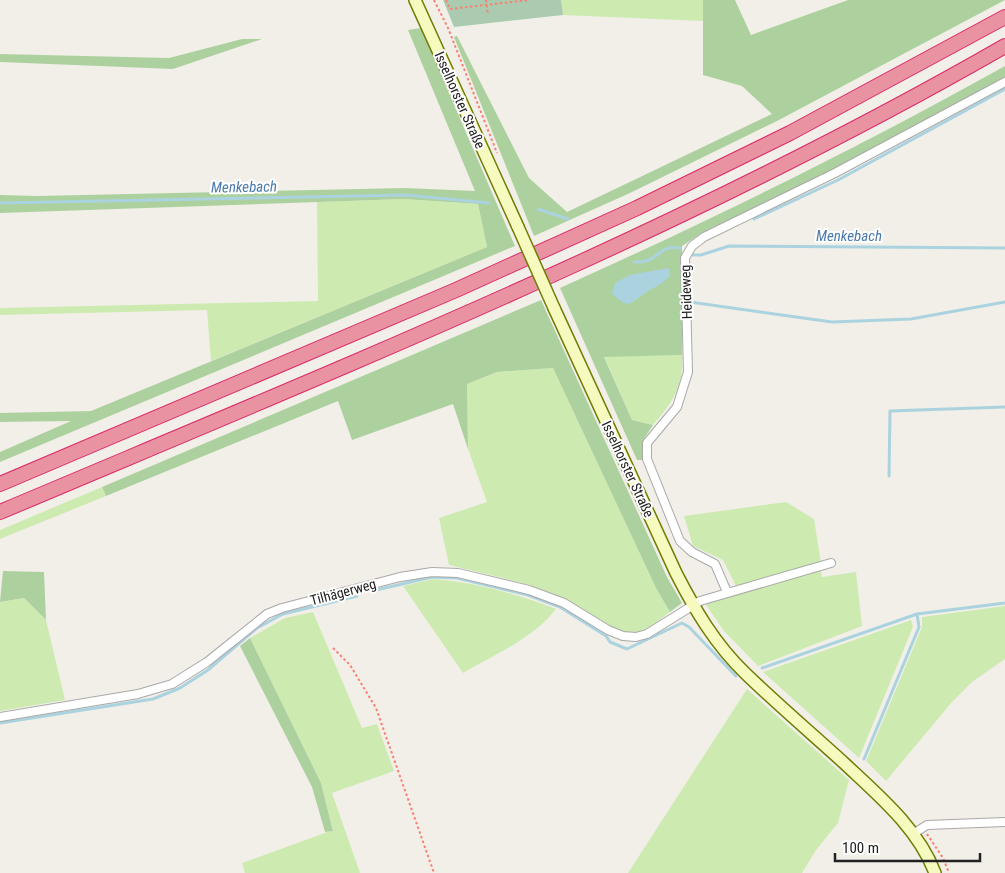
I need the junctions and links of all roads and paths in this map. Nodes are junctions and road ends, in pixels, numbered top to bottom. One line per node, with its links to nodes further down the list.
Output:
1 (415, 0): 16 (street, Isselhorster Straße, bridge)
2 (434, 0): 11 (path)
3 (446, 0): 6 (path)
4 (486, 0): 6 (path)
5 (530, 0): 6 (path)
6 (487, 6): 7 (path)
7 (488, 15)
8 (1005, 17): 12 (highway)
9 (1005, 46): 13 (highway)
10 (1005, 82): 15 (street, Heideweg)
11 (498, 156)
12 (0, 484)
13 (0, 512)
14 (831, 563): 15 (street)
15 (727, 592): 16 (street)
16 (693, 606): 18 (street, Tilhägerweg); 20 (street, Isselhorster Straße)
17 (333, 648): 21 (path)
18 (0, 717)
19 (1005, 822): 20 (street)
20 (913, 834): 22 (street, Isselhorster Straße)
21 (434, 873)
22 (935, 873)

